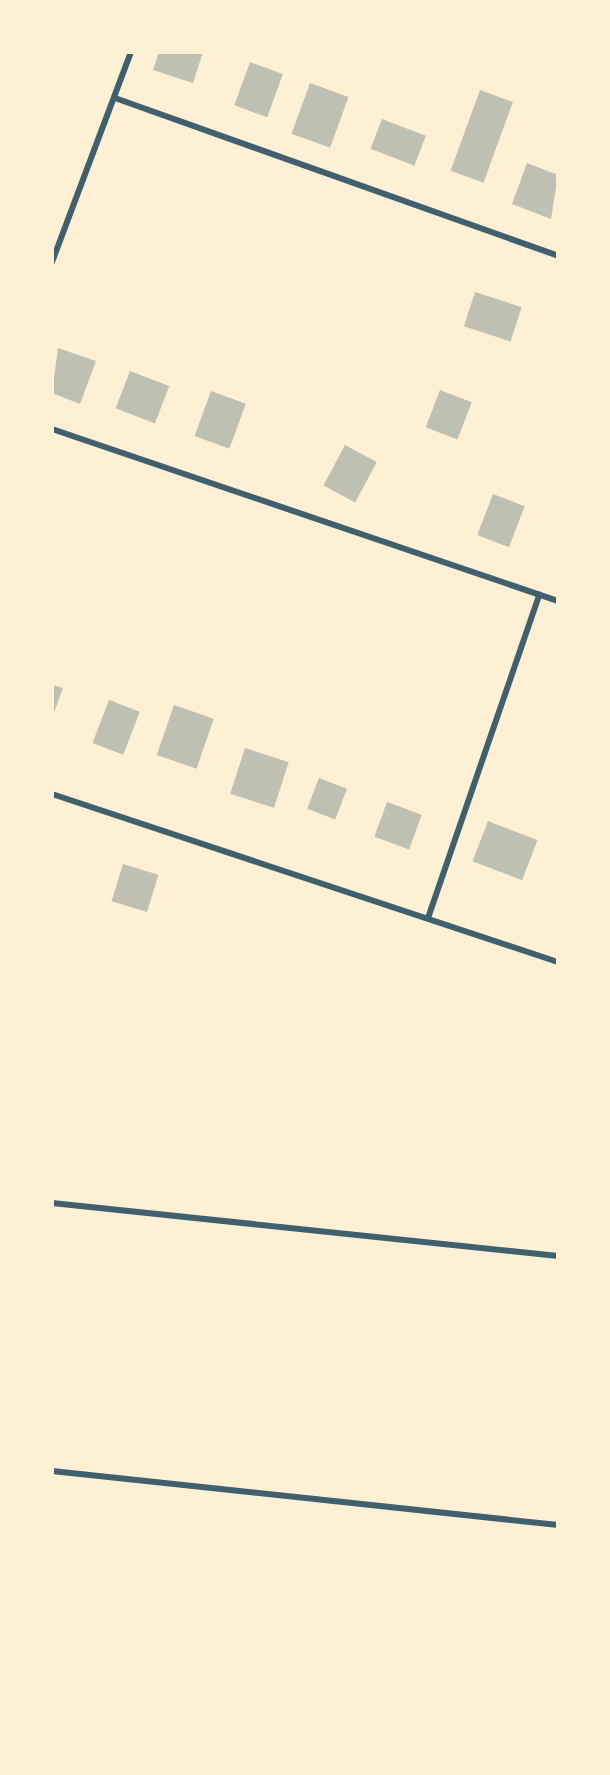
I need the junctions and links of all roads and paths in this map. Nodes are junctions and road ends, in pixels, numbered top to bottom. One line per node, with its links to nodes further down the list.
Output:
1 (131, 52): 2 (lane)
2 (115, 98): 3 (lane); 4 (lane)
3 (558, 256)
4 (52, 262)
5 (52, 429): 6 (lane)
6 (539, 595): 7 (lane); 9 (lane)
7 (558, 601)
8 (52, 794): 9 (lane)
9 (428, 918): 10 (lane)
10 (558, 962)
11 (52, 1203): 12 (lane)
12 (558, 1256)
13 (52, 1471): 14 (lane)
14 (558, 1525)

